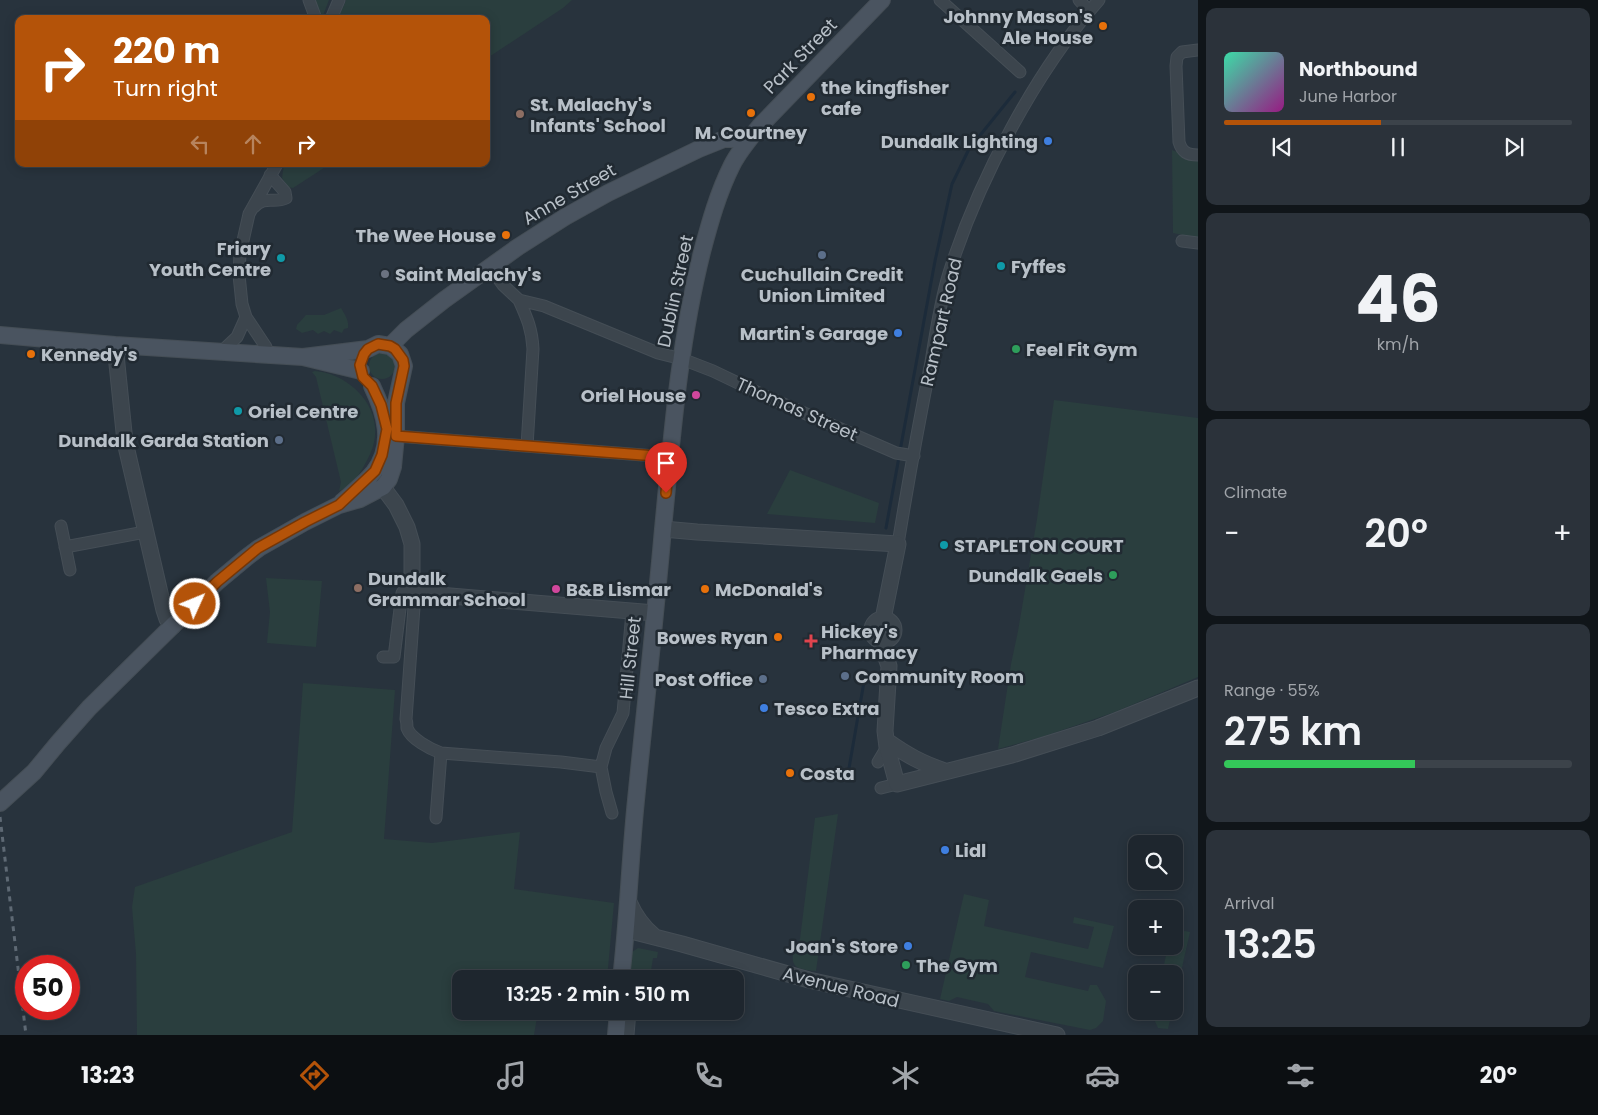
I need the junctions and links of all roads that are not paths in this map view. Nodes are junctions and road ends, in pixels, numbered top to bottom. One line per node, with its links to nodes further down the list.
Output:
1 (309, 0): 8 (street)
2 (339, 0): 9 (street)
3 (882, 0): 12 (main road, Park Street)
4 (940, 0): 11 (street)
5 (1079, 0): 7 (street)
6 (1099, 0): 7 (street, Rampart Road)
7 (1090, 11): 35 (street, Rampart Road)
8 (315, 15)
9 (333, 15)
10 (1198, 50): 13 (street)
11 (1020, 72)
12 (748, 141): 19 (main road, Anne Street); 29 (main road, Dublin Street)
13 (1198, 155)
14 (275, 167): 15 (street)
15 (270, 175): 16 (street); 16 (street)
16 (253, 208): 21 (street)
17 (1182, 241): 18 (street)
18 (1198, 243)
19 (490, 267): 20 (street); 24 (main road, Anne Street)
20 (519, 300): 29 (street, Thomas Street); 34 (street)
21 (246, 317): 26 (street); 27 (street)
22 (1, 335): 23 (main road)
23 (115, 345): 26 (main road); 42 (street)
24 (390, 346): 25 (main road); 31 (main road)
25 (368, 349): 28 (main road); 30 (main road)
26 (220, 353): 27 (main road)
27 (266, 355): 28 (main road)
28 (303, 357): 30 (main road)
29 (682, 358): 35 (street, Thomas Street); 36 (main road, Dublin Street)
30 (360, 371): 32 (main road)
31 (403, 372): 32 (main road); 33 (main road)
32 (372, 386): 37 (main road)
33 (396, 436): 34 (street); 38 (main road)
34 (527, 446): 36 (street)
35 (905, 455): 43 (street, Rampart Road)
36 (669, 457): 41 (main road, Hill Street)
37 (375, 471): 38 (street); 39 (main road)
38 (383, 487): 39 (main road); 46 (street)
39 (339, 505): 49 (main road)
40 (61, 526): 44 (street)
41 (663, 529): 43 (street); 48 (main road, Hill Street)
42 (145, 532): 44 (street); 49 (street)
43 (898, 544): 52 (street, Rampart Road)
44 (65, 547): 45 (street)
45 (70, 570)
46 (415, 588): 47 (street); 50 (street); 53 (street)
47 (632, 612): 48 (street); 55 (street)
48 (655, 613): 62 (main road, Hill Street)
49 (173, 626): 59 (main road)
50 (383, 657)
51 (1198, 688): 56 (street)
52 (887, 744): 54 (street); 56 (street); 57 (street)
53 (441, 752): 55 (street); 61 (street)
54 (878, 762)
55 (601, 767): 60 (street)
56 (946, 771): 57 (street)
57 (897, 784): 58 (street)
58 (881, 788)
59 (4, 800)
60 (612, 813)
61 (436, 818)
62 (629, 902): 63 (main road); 64 (street)
63 (627, 930): 64 (street, Avenue Road); 65 (main road)
64 (655, 937): 70 (street, Avenue Road)
65 (622, 970)
66 (617, 1020): 68 (main road)
67 (629, 1020): 69 (street)
68 (616, 1035)
69 (628, 1035)
70 (1057, 1035)

